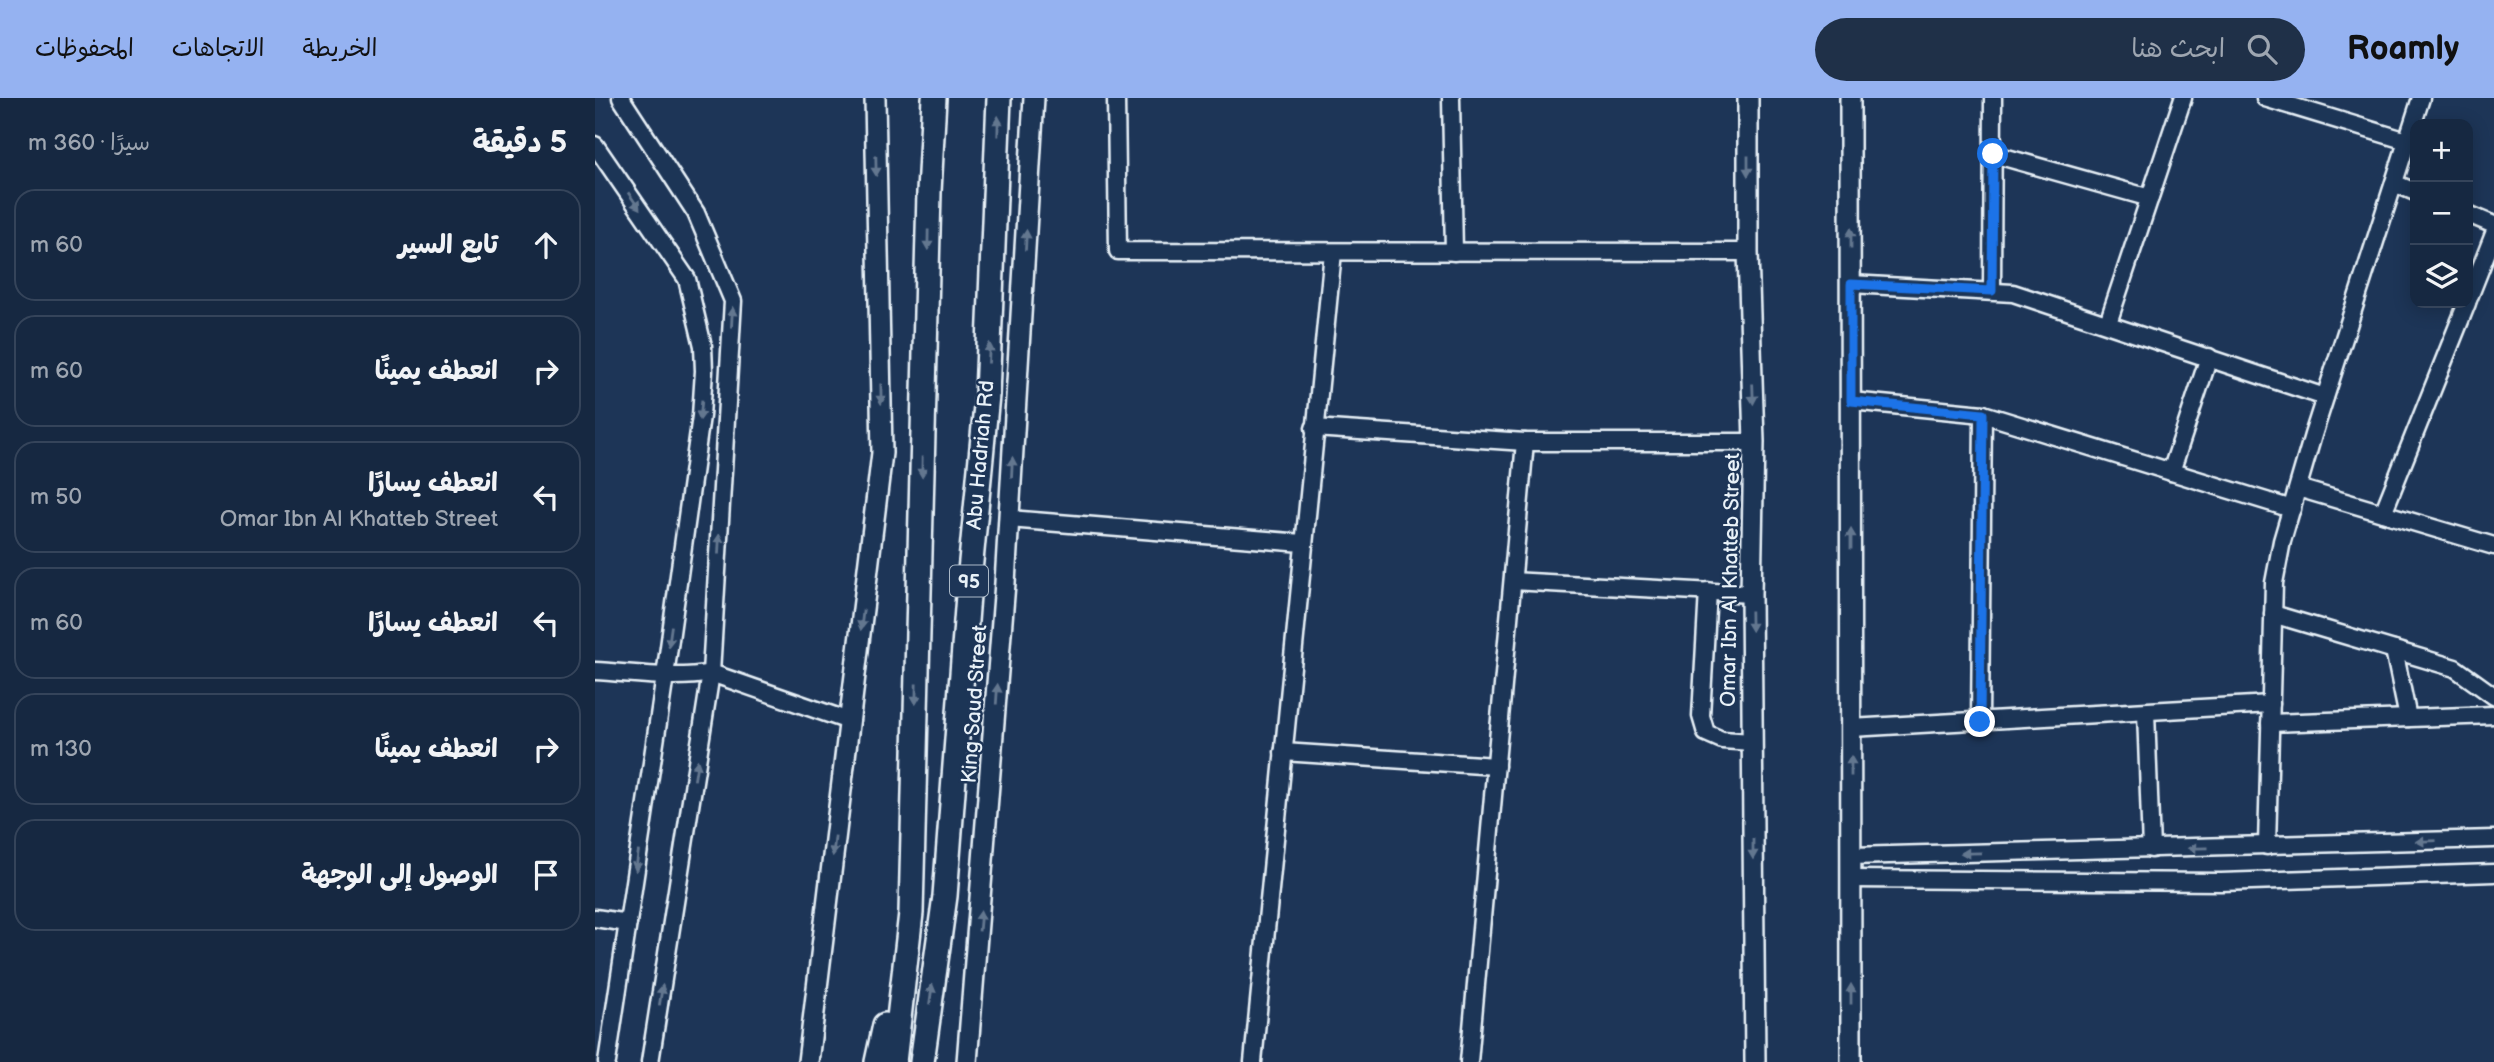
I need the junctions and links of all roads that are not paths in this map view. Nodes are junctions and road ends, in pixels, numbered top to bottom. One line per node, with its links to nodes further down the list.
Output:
1 (621, 98): 54 (street, one-way to 1)
2 (875, 98): 61 (main road, one-way to 61)
3 (921, 98): 21 (highway)
4 (934, 98): 21 (highway, 95)
5 (999, 98): 82 (highway, Abu Hadriah Rd / 95, one-way to 5)
6 (1034, 98): 45 (main road, King Saud Street, one-way to 6)
7 (1116, 98): 26 (street)
8 (1451, 98): 27 (street)
9 (1748, 98): 28 (main road, Omar Ibn Al Khatteb Street, one-way to 28)
10 (1850, 98): 29 (main road, one-way to 10)
11 (1993, 98): 18 (street)
12 (2183, 98): 22 (street)
13 (2265, 98): 15 (street)
14 (2421, 98): 16 (street)
15 (2308, 104): 16 (street)
16 (2407, 141): 19 (street)
17 (595, 145): 55 (street, one-way to 55)
18 (1993, 154): 22 (street); 31 (street)
19 (2394, 183): 20 (street); 35 (street)
20 (2410, 190)
21 (929, 192): 74 (highway, 95, one-way to 74)
22 (2150, 198): 33 (street)
23 (2473, 216): 24 (street)
24 (2494, 225)
25 (2494, 234): 30 (street)
26 (1333, 252): 27 (street); 38 (street)
27 (1454, 252): 28 (street)
28 (1748, 252): 40 (main road, Omar Ibn Al Khatteb Street, one-way to 40)
29 (1851, 284): 31 (street); 36 (main road)
30 (2473, 286)
31 (1992, 291): 33 (street)
32 (2464, 308): 44 (street)
33 (2108, 323): 34 (street)
34 (2209, 357): 35 (street); 41 (street)
35 (2326, 397): 42 (street)
36 (1851, 401): 37 (street); 64 (main road, one-way to 36)
37 (1983, 414): 41 (street); 62 (street)
38 (1314, 428): 39 (street); 46 (street)
39 (1525, 442): 40 (street); 48 (street)
40 (1754, 442): 50 (main road, Omar Ibn Al Khatteb Street)
41 (2171, 472): 43 (street)
42 (2298, 488): 43 (street); 44 (street)
43 (2292, 509): 51 (street)
44 (2383, 513): 47 (street)
45 (1009, 519): 46 (street); 83 (main road, King Saud Street, one-way to 45)
46 (1303, 543): 66 (street)
47 (2494, 546)
48 (1513, 582): 49 (street); 67 (street)
49 (1708, 591): 50 (street); 65 (street)
50 (1751, 594): 65 (main road, Omar Ibn Al Khatteb Street, one-way to 65)
51 (2273, 614): 52 (street); 57 (street)
52 (2394, 650): 56 (street); 60 (street)
53 (595, 671): 55 (street)
54 (711, 673): 55 (street); 61 (street); 78 (street, one-way to 54)
55 (665, 676): 76 (street, one-way to 76)
56 (2492, 688)
57 (2271, 704): 58 (street); 63 (street)
58 (2146, 712): 62 (street); 70 (street)
59 (2494, 715): 60 (street)
60 (2408, 718): 63 (street)
61 (849, 721): 79 (main road, one-way to 79)
62 (1980, 722): 64 (street)
63 (2270, 723): 69 (street)
64 (1851, 728): 71 (main road, one-way to 64)
65 (1752, 742): 86 (main road, Omar Ibn Al Khatteb Street, one-way to 86)
66 (1283, 752): 67 (street); 84 (street)
67 (1496, 766): 85 (street)
68 (2494, 839): 69 (street, one-way to 69)
69 (2267, 846): 70 (street, one-way to 70)
70 (2151, 849): 71 (street, one-way to 71)
71 (1851, 856): 73 (main road)
72 (2494, 873): 73 (street)
73 (1851, 879): 87 (main road, one-way to 73)
74 (911, 913): 80 (highway); 81 (highway, 95)
75 (595, 918): 76 (street)
76 (628, 923): 77 (street)
77 (607, 1062)
78 (650, 1062)
79 (808, 1062)
80 (877, 1062)
81 (894, 1062)
82 (922, 1062)
83 (967, 1062)
84 (1253, 1062)
85 (1469, 1062)
86 (1755, 1062)
87 (1851, 1062)

